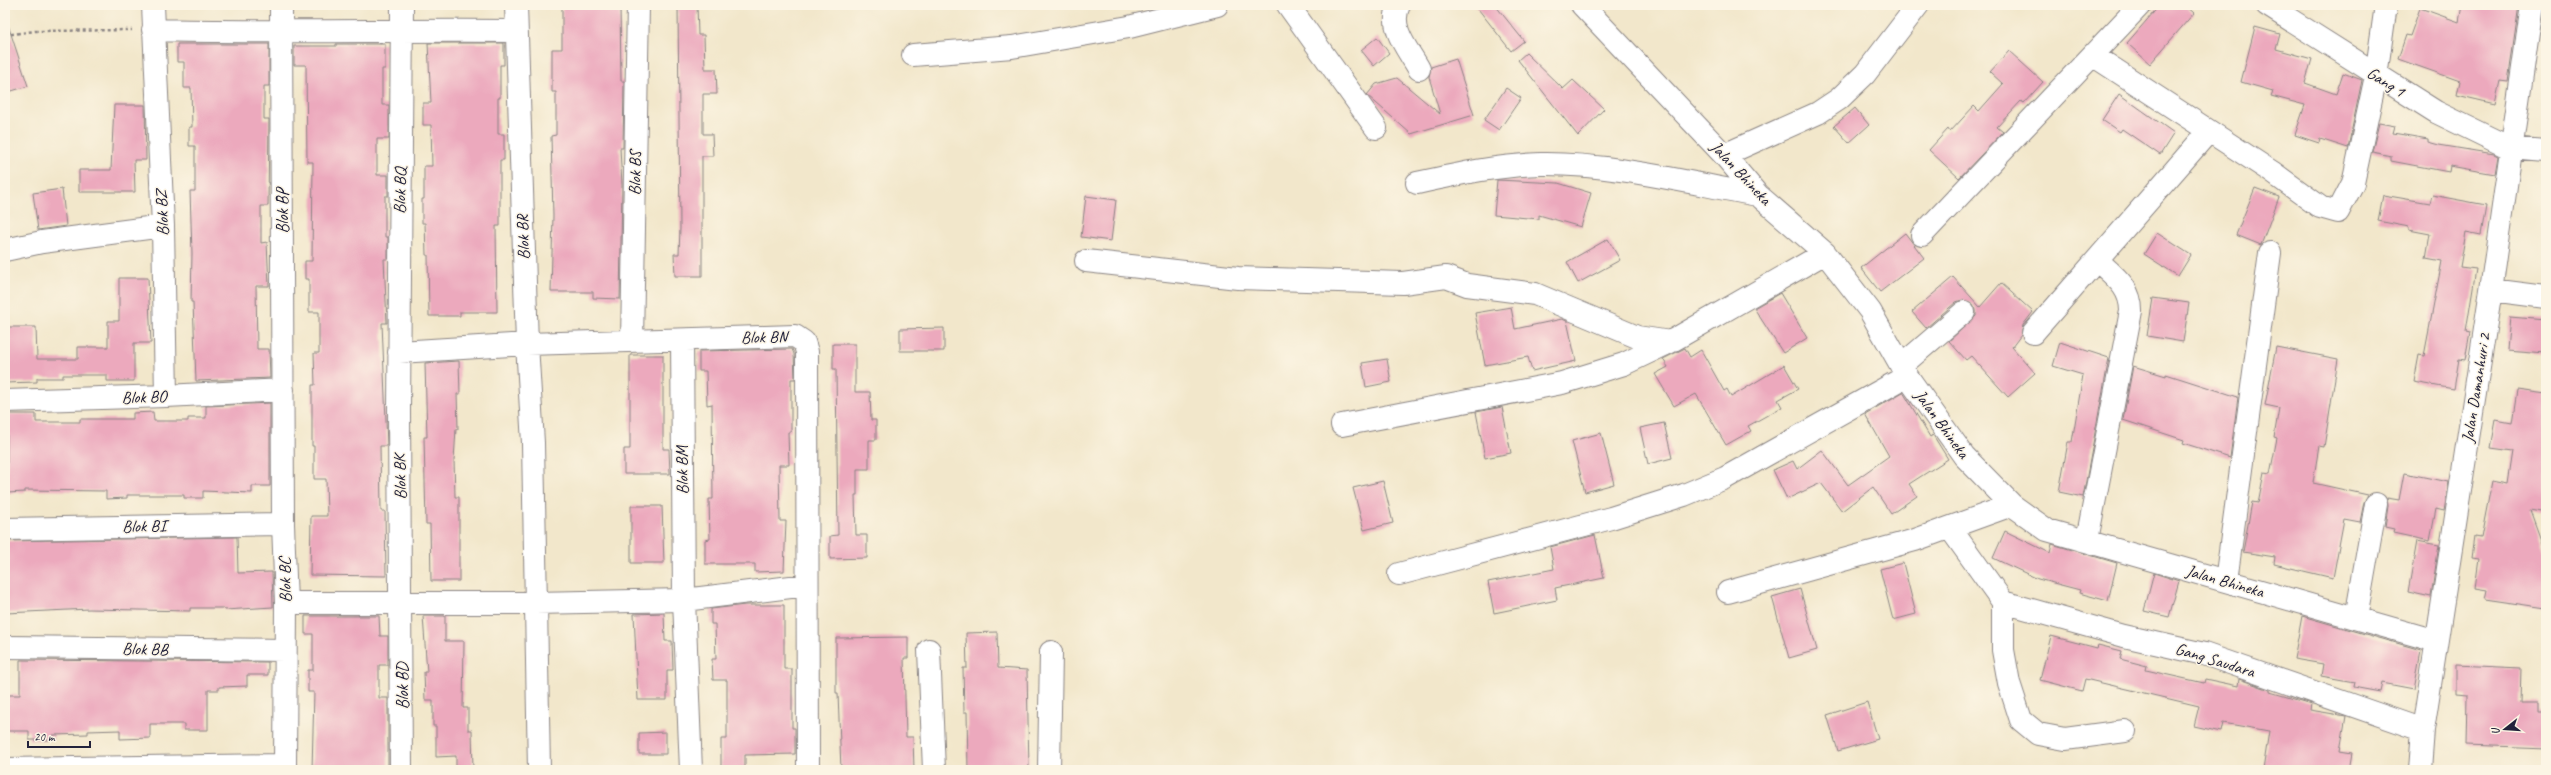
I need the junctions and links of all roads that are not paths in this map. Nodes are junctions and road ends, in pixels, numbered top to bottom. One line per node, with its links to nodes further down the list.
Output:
1 (153, 5): 15 (street, Blok BZ)
2 (281, 5): 18 (street, Blok BP)
3 (402, 5): 16 (street, Blok BQ)
4 (516, 5): 17 (street, Blok BR)
5 (638, 5): 42 (street, Blok BS)
6 (1218, 5): 19 (street)
7 (1288, 5): 23 (street)
8 (1399, 5): 21 (street)
9 (1582, 5): 27 (street, Jalan Bhineka)
10 (1918, 5): 27 (street)
11 (2140, 5): 20 (street)
12 (2267, 5): 22 (street, Gang 1)
13 (2386, 5): 22 (street)
14 (2532, 5): 25 (street, Jalan Damanhuri 2)
15 (153, 30): 18 (street); 30 (street, Blok BZ)
16 (402, 30): 17 (street); 18 (street); 45 (street, Blok BQ)
17 (515, 31): 44 (street, Blok BR)
18 (282, 33): 47 (street, Blok BP)
19 (913, 55)
20 (2094, 56): 24 (street); 31 (street)
21 (1419, 69)
22 (2376, 76): 24 (street); 25 (street, Gang 1)
23 (1376, 128)
24 (2209, 131): 36 (street)
25 (2510, 148): 26 (street); 37 (street, Jalan Damanhuri 2)
26 (2546, 151)
27 (1724, 155): 29 (street, Jalan Bhineka)
28 (1417, 184): 29 (street)
29 (1758, 195): 33 (street, Jalan Bhineka)
30 (163, 226): 32 (street); 48 (street, Blok BZ)
31 (1922, 235)
32 (5, 250)
33 (1825, 253): 43 (street); 46 (street, Jalan Bhineka)
34 (2270, 253): 58 (street)
35 (1086, 261): 43 (street)
36 (2098, 261): 40 (street); 56 (street)
37 (2491, 290): 38 (street); 67 (street, Jalan Damanhuri 2)
38 (2546, 297)
39 (1964, 312): 46 (street)
40 (2033, 333)
41 (682, 340): 42 (street, Blok BN); 59 (street, Blok BN); 61 (street, Blok BM)
42 (632, 341): 44 (street, Blok BN)
43 (1670, 342): 50 (street)
44 (527, 344): 45 (street, Blok BN); 65 (street, Blok BR)
45 (399, 352): 62 (street, Blok BK)
46 (1904, 371): 52 (street, Jalan Bhineka); 57 (street)
47 (283, 390): 48 (street, Blok BO); 53 (street, Blok BC)
48 (166, 396): 49 (street, Blok BO)
49 (5, 401)
50 (1342, 425)
51 (2376, 504): 66 (street)
52 (2012, 505): 54 (street); 56 (street, Jalan Bhineka)
53 (284, 524): 55 (street, Blok BI); 64 (street, Blok BC)
54 (1950, 528): 60 (street); 63 (street)
55 (5, 529)
56 (2088, 540): 58 (street, Jalan Bhineka)
57 (1399, 574)
58 (2226, 581): 66 (street, Jalan Bhineka)
59 (808, 585): 61 (street); 79 (street, Blok BN)
60 (1728, 592)
61 (684, 600): 65 (street); 78 (street, Blok BM)
62 (402, 602): 64 (street); 65 (street); 76 (street, Blok BD)
63 (2003, 602): 72 (street, Gang Saudara); 73 (street)
64 (286, 603): 69 (street, Blok BC)
65 (534, 603): 77 (street, Blok BR)
66 (2356, 618): 67 (street, Jalan Bhineka)
67 (2436, 641): 72 (street, Jalan Damanhuri 2)
68 (5, 647): 69 (street, Blok BB)
69 (284, 650): 75 (street, Blok BC)
70 (929, 650): 80 (street)
71 (1051, 652): 81 (street)
72 (2423, 730): 82 (street, Jalan Damanhuri 2)
73 (2125, 731)
74 (5, 768): 75 (street)
75 (285, 768)
76 (402, 770)
77 (539, 770)
78 (691, 770)
79 (808, 770)
80 (934, 770)
81 (1049, 770)
82 (2420, 770)

